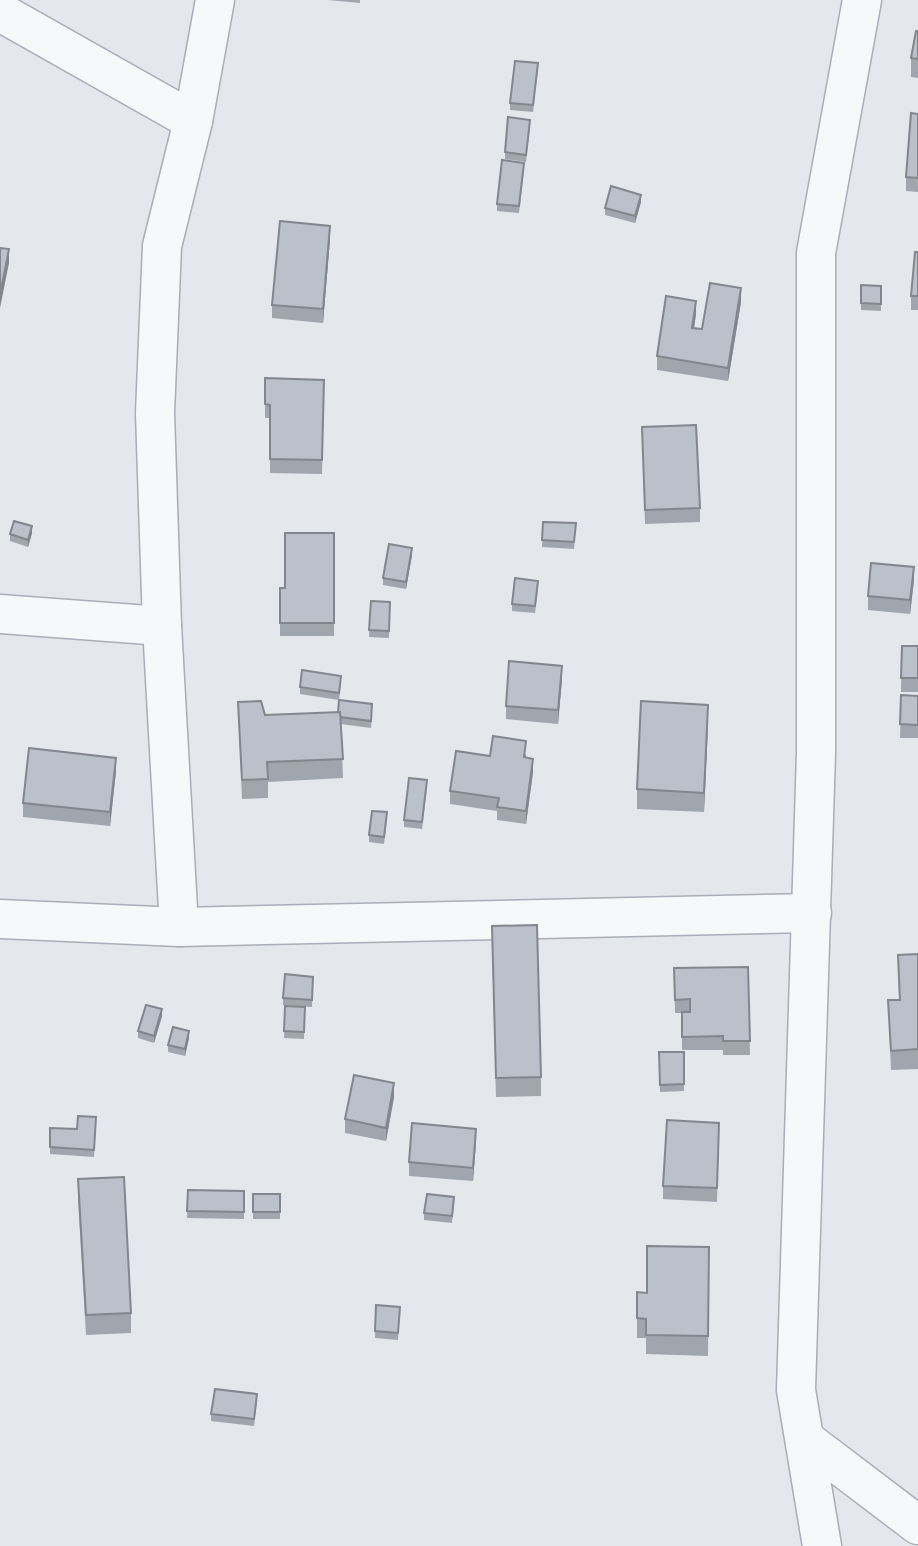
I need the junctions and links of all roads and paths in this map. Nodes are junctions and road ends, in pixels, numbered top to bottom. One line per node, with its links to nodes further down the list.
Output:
1 (215, 0): 4 (street)
2 (862, 0): 7 (street)
3 (0, 12): 4 (street)
4 (193, 121): 6 (street)
5 (0, 614): 6 (street)
6 (162, 626): 9 (street)
7 (812, 913): 9 (street); 10 (street)
8 (0, 919): 9 (street)
9 (179, 928)
10 (806, 1440): 11 (street); 12 (street)
11 (918, 1525)
12 (822, 1546)

